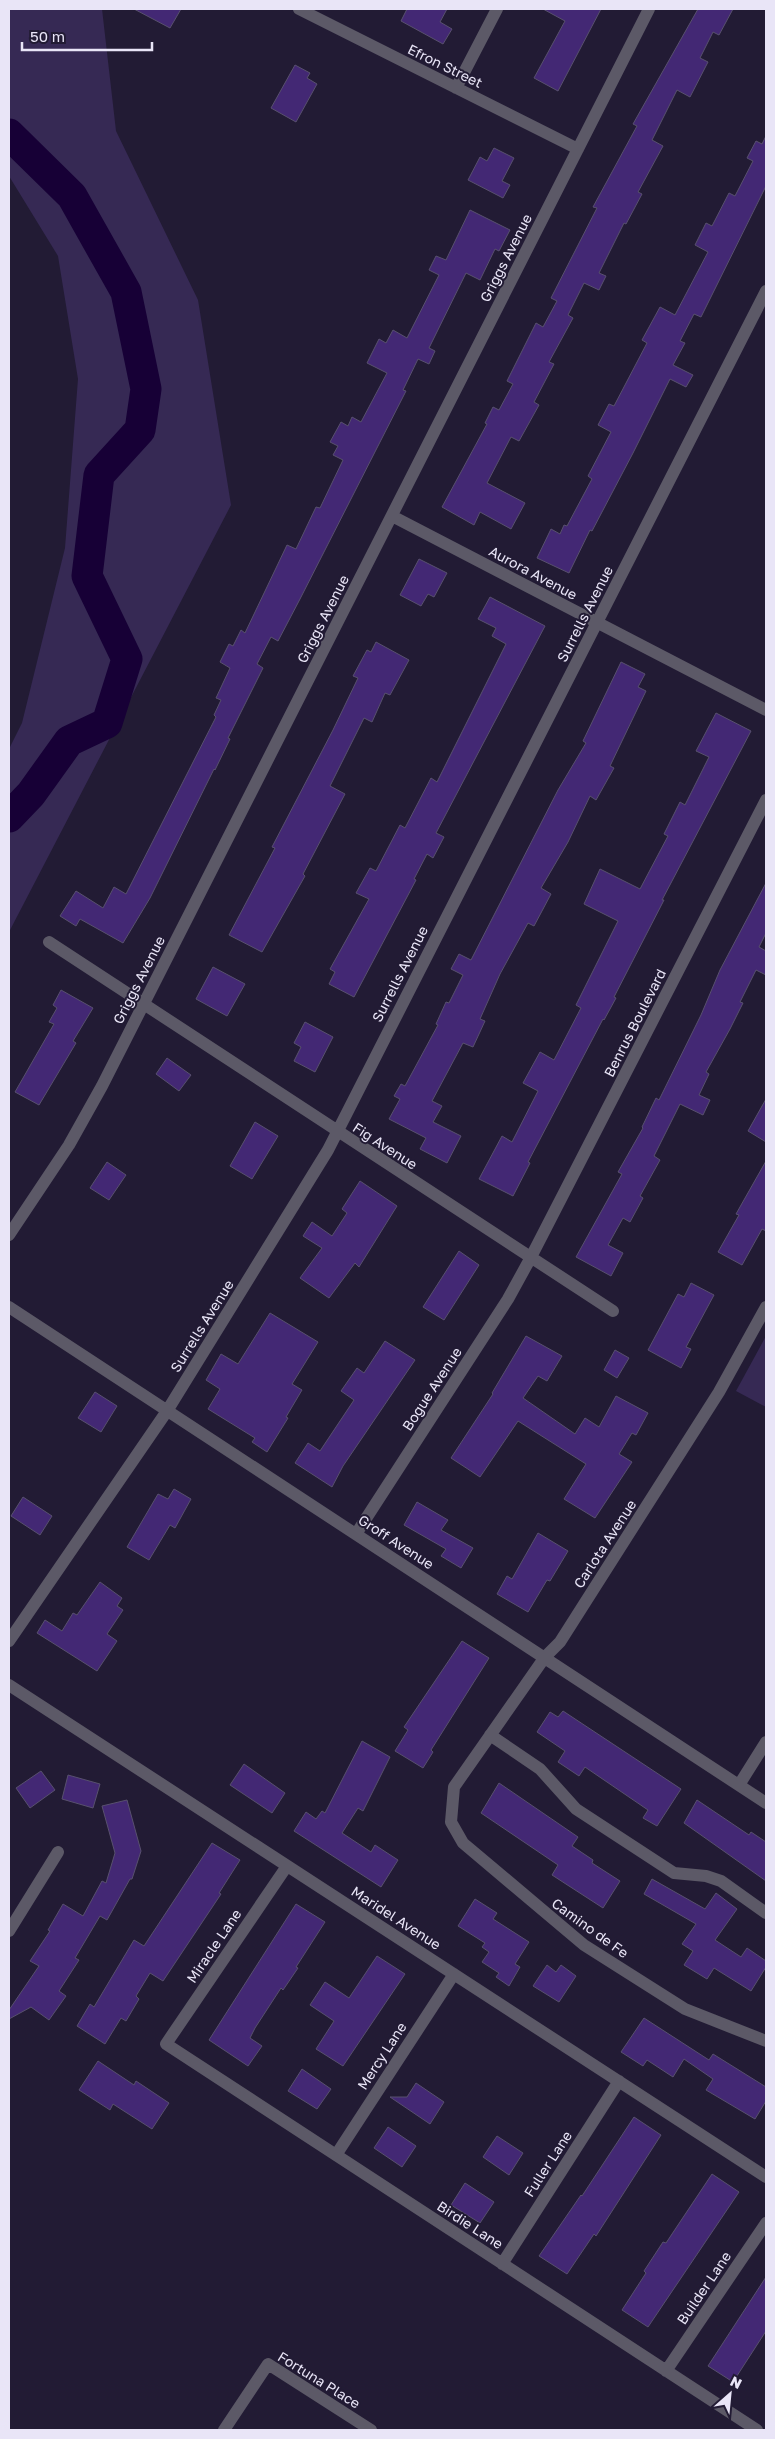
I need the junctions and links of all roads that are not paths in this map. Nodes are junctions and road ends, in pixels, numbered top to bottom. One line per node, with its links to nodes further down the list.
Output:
1 (299, 9): 4 (street, Efron Street)
2 (497, 9): 4 (street)
3 (650, 9): 5 (street, Griggs Avenue)
4 (456, 88): 5 (street, Efron Street)
5 (578, 149): 7 (street, Griggs Avenue)
6 (766, 291): 8 (street, Surrells Avenue)
7 (392, 516): 8 (street, Aurora Avenue); 12 (street, Griggs Avenue)
8 (597, 623): 9 (street, Aurora Avenue); 13 (street, Surrells Avenue)
9 (766, 710)
10 (766, 800): 15 (street, Benrus Boulevard)
11 (49, 942): 12 (street, Fig Avenue)
12 (143, 1004): 13 (street, Fig Avenue); 14 (street, Griggs Avenue)
13 (336, 1131): 15 (street, Fig Avenue); 19 (street, Surrells Avenue)
14 (9, 1235)
15 (530, 1259): 18 (street, Fig Avenue); 20 (street, Bogue Avenue)
16 (766, 1307): 22 (street, Carlota Avenue)
17 (9, 1308): 19 (street, Groff Avenue)
18 (613, 1311)
19 (167, 1411): 20 (street, Groff Avenue); 21 (street, Surrells Avenue)
20 (356, 1534): 22 (street, Groff Avenue)
21 (9, 1641)
22 (545, 1657): 24 (street, Carlota Avenue); 26 (street, Groff Avenue)
23 (9, 1685): 30 (street, Maridel Avenue)
24 (490, 1735): 27 (street, Carlota Avenue); 31 (street)
25 (766, 1742): 26 (street)
26 (739, 1785): 28 (street, Groff Avenue)
27 (454, 1787): 34 (street, Camino de Fe)
28 (766, 1803)
29 (58, 1852): 32 (street)
30 (287, 1866): 33 (street, Maridel Avenue); 35 (street, Miracle Lane)
31 (766, 1913)
32 (9, 1931)
33 (454, 1974): 36 (street, Maridel Avenue); 37 (street, Mercy Lane)
34 (766, 2041)
35 (166, 2044): 37 (street, Birdie Lane)
36 (619, 2081): 38 (street, Maridel Avenue); 40 (street, Fuller Lane)
37 (336, 2155): 40 (street, Birdie Lane)
38 (766, 2177)
39 (766, 2223): 41 (street, Builder Lane)
40 (502, 2264): 41 (street, Birdie Lane)
41 (666, 2371): 44 (street, Birdie Lane)
42 (224, 2430): 43 (street, Fortuna Place)
43 (371, 2430)
44 (757, 2430)

